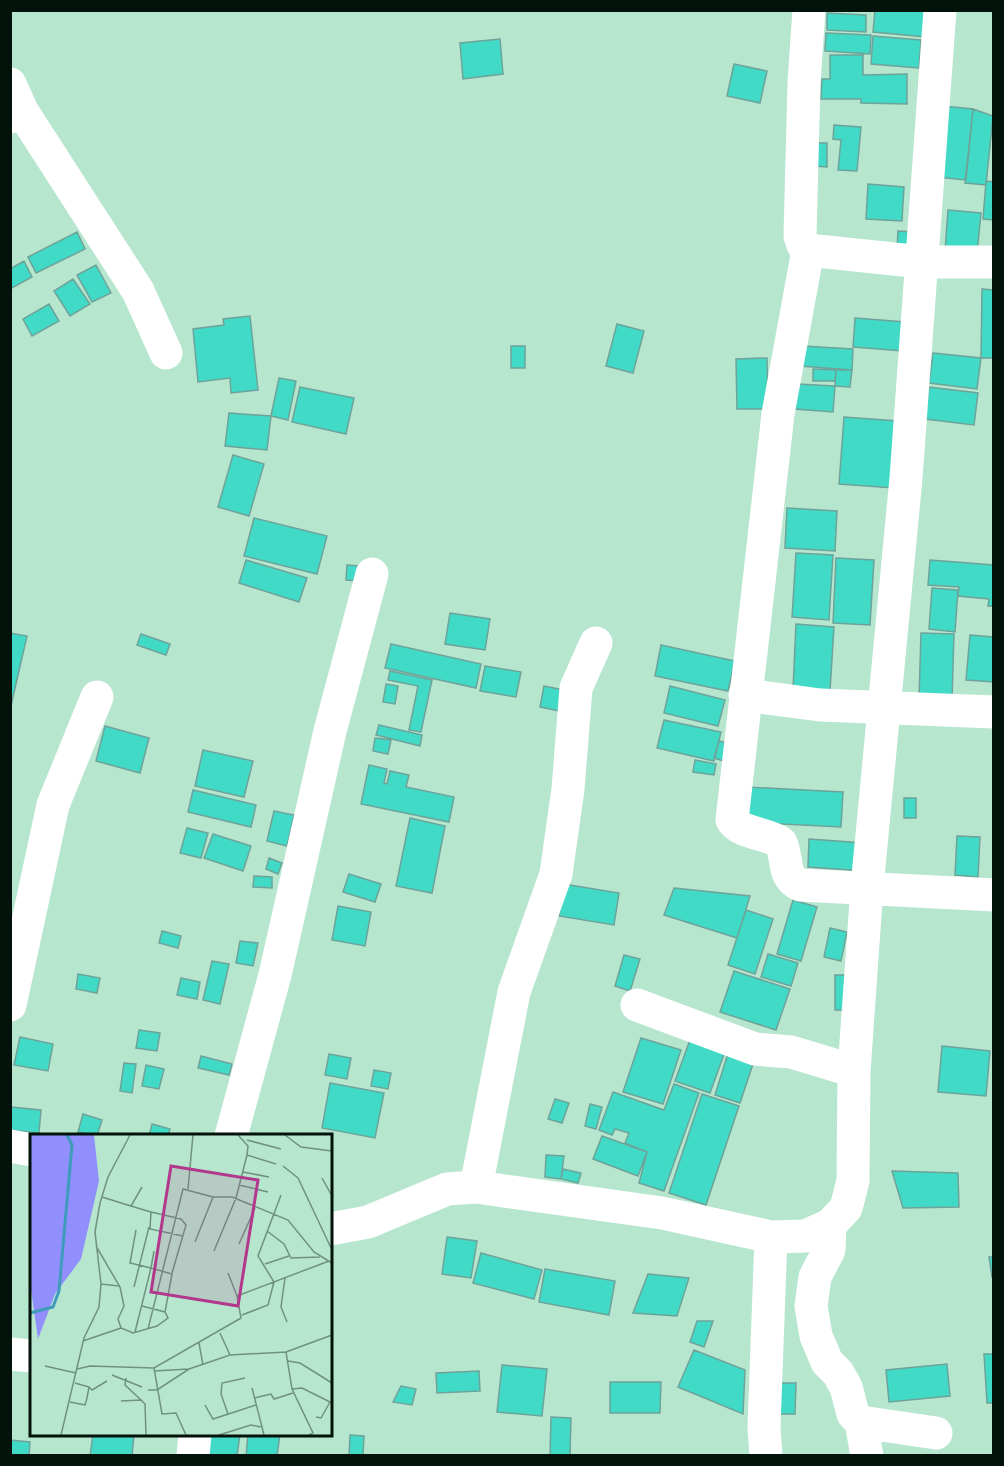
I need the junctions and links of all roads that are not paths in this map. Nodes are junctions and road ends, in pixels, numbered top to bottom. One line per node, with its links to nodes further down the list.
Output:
1 (809, 10): 4 (street)
2 (940, 10): 5 (street)
3 (14, 104): 7 (street)
4 (808, 249): 5 (street); 10 (street)
5 (922, 262): 6 (street); 12 (street)
6 (993, 262)
7 (166, 353)
8 (372, 574): 19 (street)
9 (596, 643): 22 (street)
10 (745, 695): 12 (street); 14 (street)
11 (97, 697): 16 (street)
12 (886, 707): 13 (street); 14 (street)
13 (993, 712)
14 (867, 887): 15 (street); 18 (street)
15 (993, 895)
16 (10, 1005)
17 (637, 1005): 18 (street)
18 (854, 1071): 23 (street)
19 (232, 1134)
20 (10, 1146): 21 (street)
21 (30, 1150)
22 (476, 1187): 24 (street); 25 (street)
23 (830, 1224): 25 (street); 27 (street)
24 (332, 1229)
25 (771, 1237): 26 (street)
26 (768, 1306): 27 (street); 34 (street)
27 (811, 1306): 30 (street)
28 (10, 1354): 29 (street)
29 (30, 1356)
30 (861, 1422): 31 (street); 35 (street)
31 (936, 1433)
32 (195, 1436): 33 (street)
33 (193, 1455)
34 (766, 1455)
35 (867, 1455)

